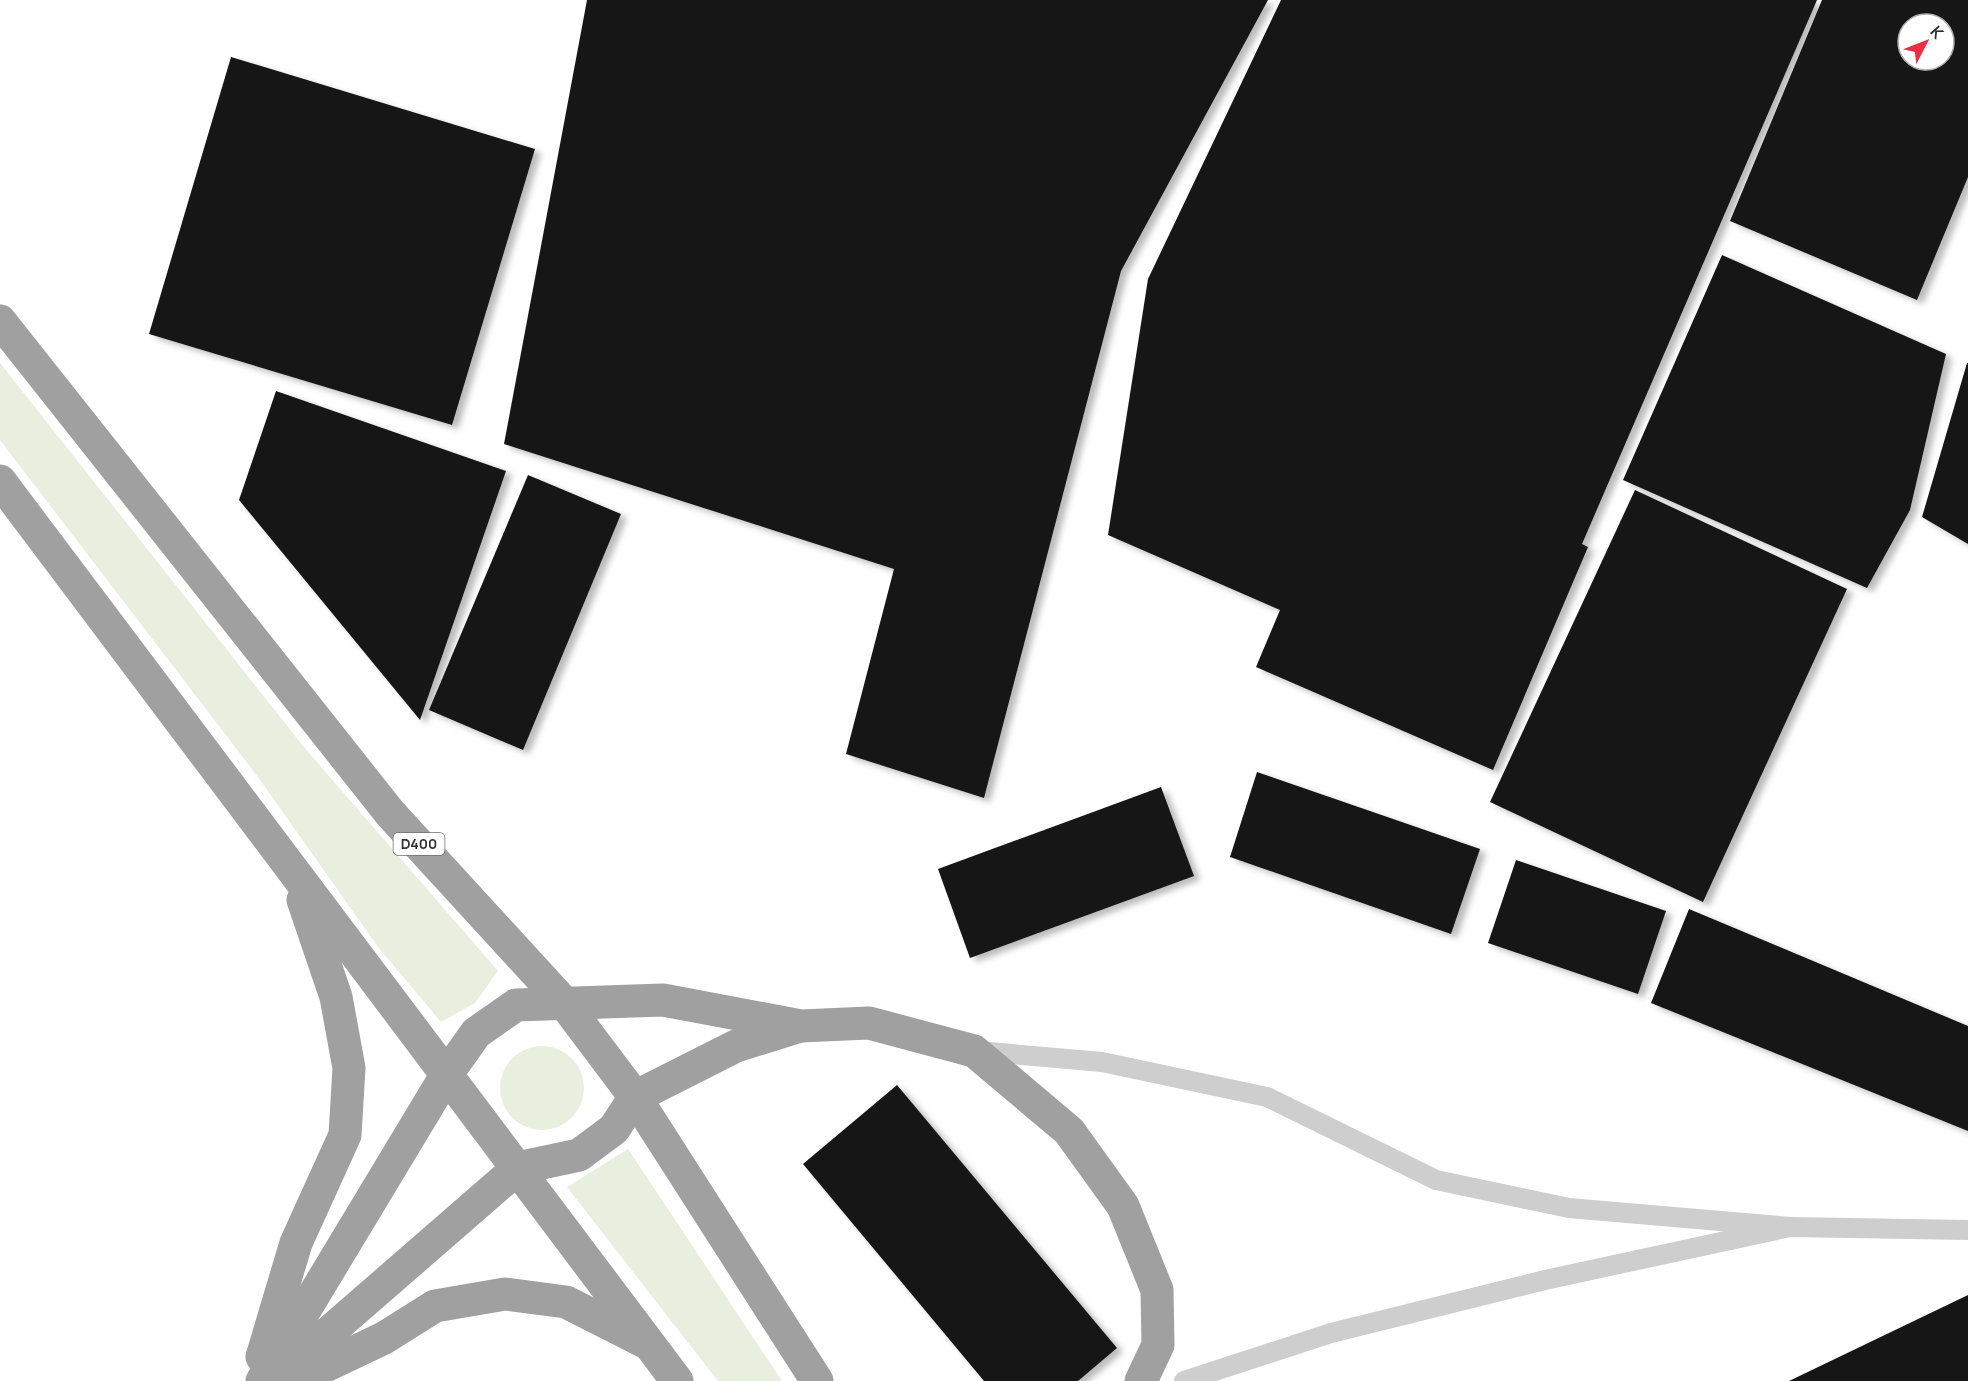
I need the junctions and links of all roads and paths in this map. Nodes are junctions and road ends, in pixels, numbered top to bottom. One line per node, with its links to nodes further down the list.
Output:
1 (0, 321): 4 (highway, D400)
2 (0, 481): 3 (highway)
3 (295, 875): 7 (highway); 13 (highway)
4 (565, 1004): 5 (highway); 7 (highway); 8 (highway, D400)
5 (801, 1026): 6 (highway); 8 (highway)
6 (974, 1051): 10 (lane); 19 (highway)
7 (447, 1074): 9 (highway); 14 (highway)
8 (635, 1097): 9 (highway); 18 (highway, D400)
9 (519, 1168): 12 (highway); 15 (highway)
10 (1790, 1227): 11 (lane); 20 (lane)
11 (1968, 1230)
12 (649, 1344): 16 (highway); 17 (highway)
13 (255, 1381)
14 (262, 1381)
15 (273, 1381)
16 (294, 1381)
17 (677, 1381)
18 (817, 1381)
19 (1142, 1381)
20 (1184, 1381)

